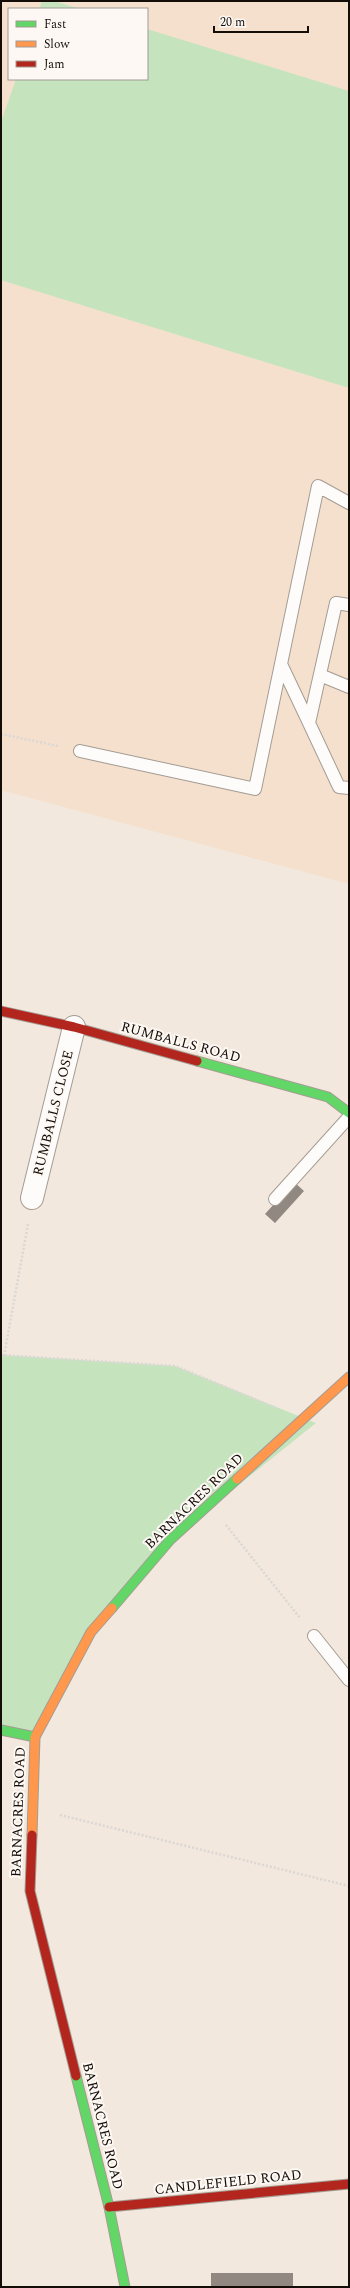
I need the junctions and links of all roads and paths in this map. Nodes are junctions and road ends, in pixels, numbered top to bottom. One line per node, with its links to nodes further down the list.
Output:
1 (349, 503): 3 (lane)
2 (349, 605): 4 (lane)
3 (281, 664): 6 (lane); 8 (lane)
4 (320, 675): 5 (lane); 6 (lane)
5 (349, 687)
6 (309, 723): 9 (lane)
7 (1, 734): 8 (path)
8 (80, 751)
9 (349, 788)
10 (1, 1011): 11 (street, RUMBALLS ROAD)
11 (74, 1027): 12 (street, RUMBALLS ROAD); 14 (street, RUMBALLS CLOSE)
12 (349, 1113)
13 (349, 1117): 15 (lane)
14 (32, 1198): 16 (path)
15 (275, 1199)
16 (2, 1355): 18 (path)
17 (349, 1377): 18 (street, BARNACRES ROAD)
18 (303, 1419): 19 (street, BARNACRES ROAD)
19 (209, 1504): 20 (path); 23 (street, BARNACRES ROAD)
20 (314, 1636): 21 (lane)
21 (349, 1680)
22 (1, 1730): 23 (street)
23 (35, 1737): 24 (street, BARNACRES ROAD)
24 (33, 1808): 25 (path); 27 (street, BARNACRES ROAD)
25 (349, 1886)
26 (349, 2184): 27 (street, CANDLEFIELD ROAD)
27 (110, 2207): 28 (street, BARNACRES ROAD)
28 (125, 2287)

